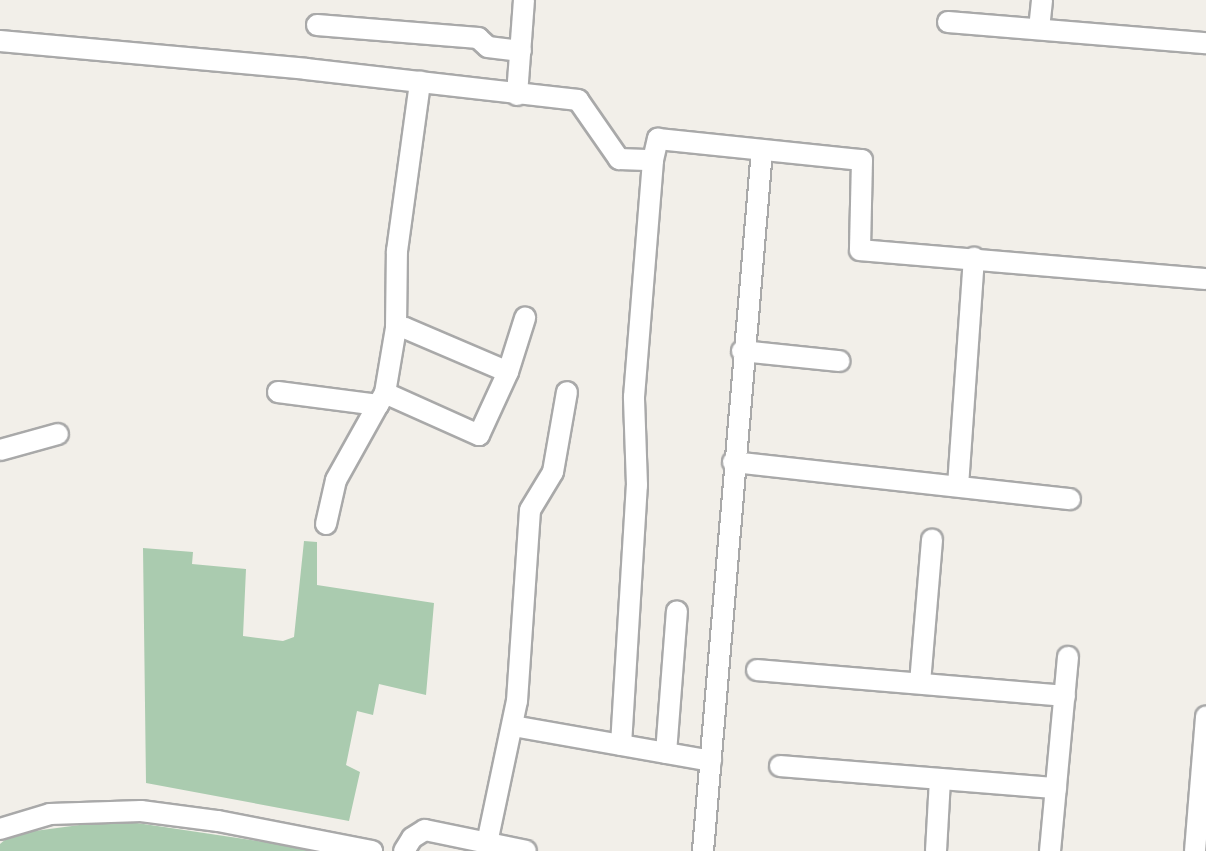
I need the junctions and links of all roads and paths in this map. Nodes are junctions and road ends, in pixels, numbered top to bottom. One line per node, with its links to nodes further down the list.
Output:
1 (524, 0): 8 (street)
2 (1042, 0): 5 (street)
3 (948, 22): 5 (street)
4 (317, 25): 8 (street)
5 (1039, 29): 7 (street)
6 (0, 41): 9 (street)
7 (1206, 43)
8 (521, 51): 10 (street)
9 (420, 82): 10 (street); 16 (street)
10 (517, 95): 12 (street)
11 (762, 150): 12 (street); 13 (street); 17 (street)
12 (652, 160): 37 (street)
13 (974, 258): 14 (street); 26 (street)
14 (1206, 279)
15 (525, 318): 19 (street)
16 (396, 328): 19 (street); 22 (street)
17 (742, 351): 18 (street); 25 (street)
18 (838, 361)
19 (508, 372): 22 (street)
20 (278, 392): 22 (street)
21 (567, 392): 36 (street)
22 (382, 399): 28 (street)
23 (58, 434): 24 (street)
24 (0, 450)
25 (734, 462): 26 (street); 39 (street)
26 (958, 486): 27 (street)
27 (1070, 499)
28 (326, 524)
29 (932, 540): 33 (street)
30 (677, 611): 38 (street)
31 (1068, 657): 34 (street)
32 (757, 670): 33 (street)
33 (920, 683): 34 (street)
34 (1065, 696): 43 (street)
35 (1206, 716): 41 (street)
36 (513, 726): 37 (street); 45 (street)
37 (621, 745): 38 (street)
38 (666, 753): 39 (street)
39 (711, 761): 49 (street)
40 (780, 766): 42 (street)
41 (1203, 778): 52 (street)
42 (940, 779): 43 (street); 50 (street)
43 (1056, 788): 51 (street)
44 (0, 829): 46 (street)
45 (487, 843): 47 (street); 48 (street)
46 (372, 851)
47 (404, 851)
48 (526, 851)
49 (704, 851)
50 (936, 851)
51 (1050, 851)
52 (1195, 851)

